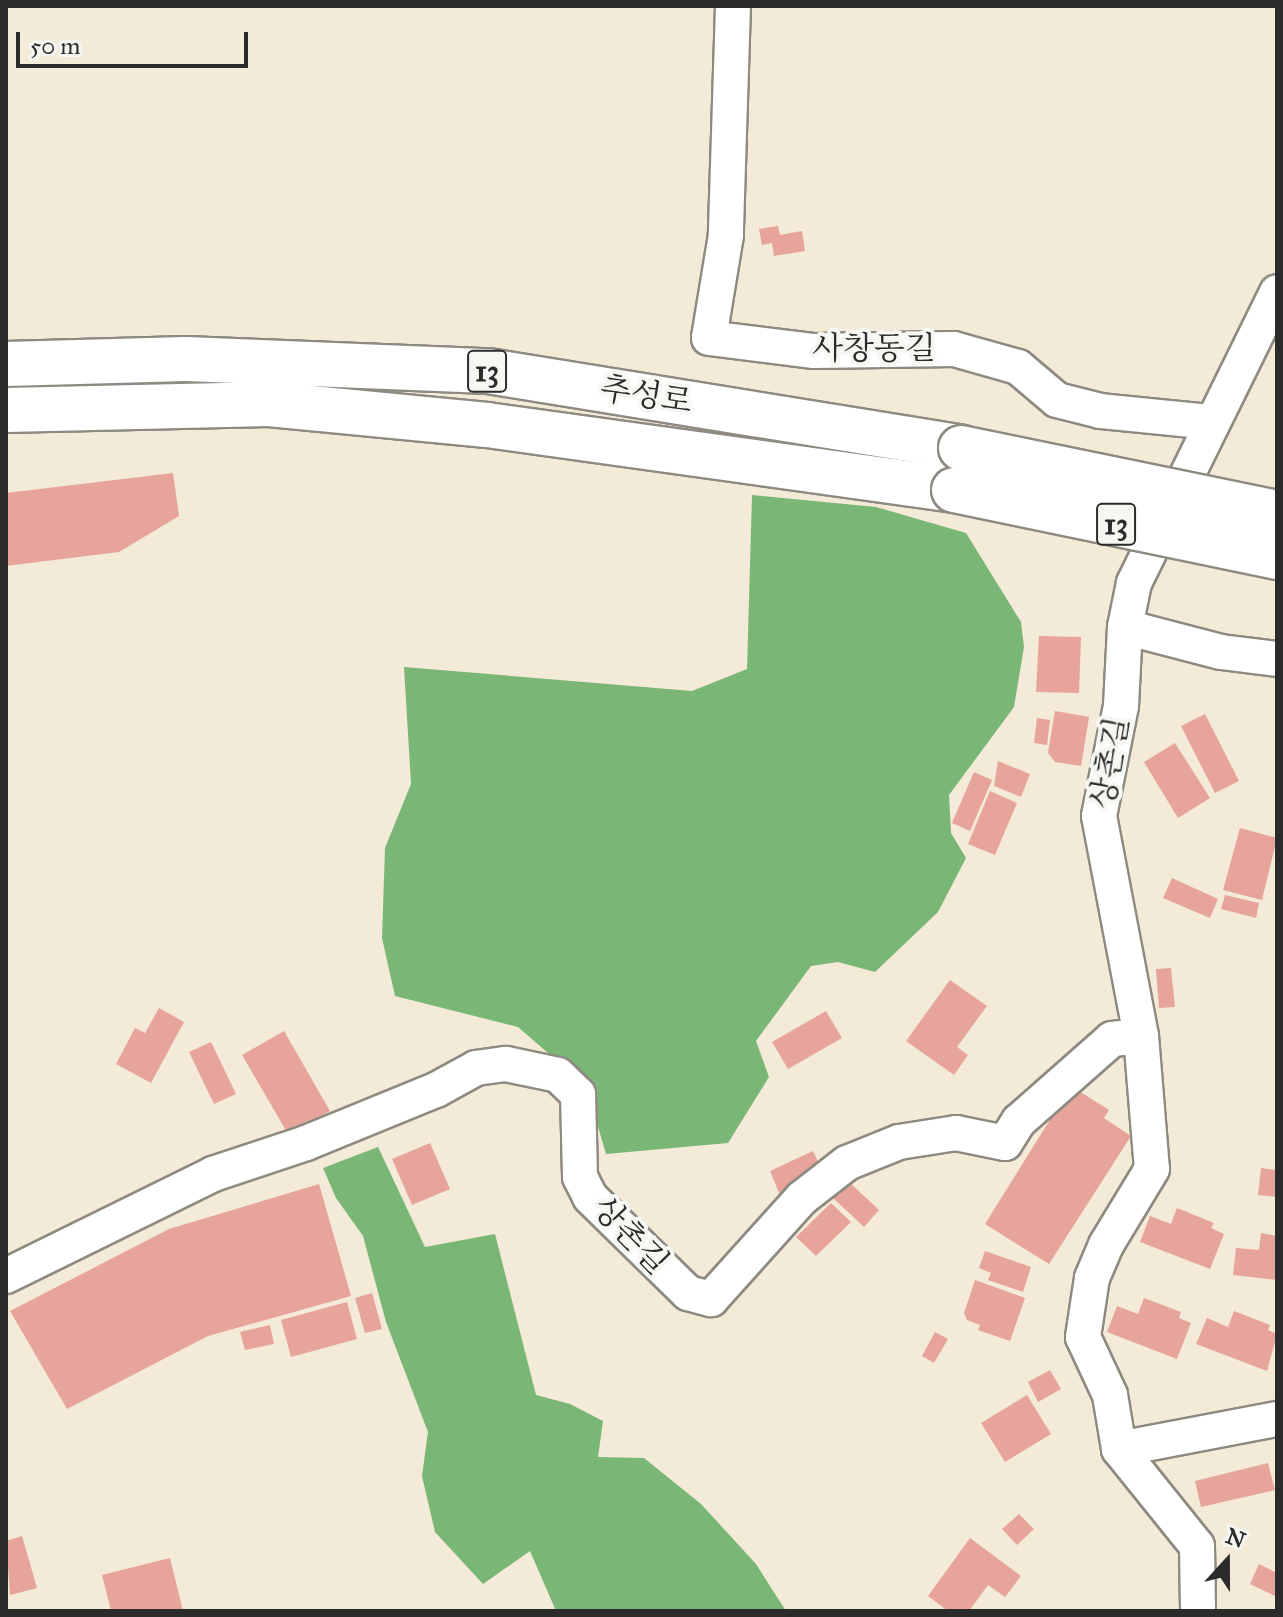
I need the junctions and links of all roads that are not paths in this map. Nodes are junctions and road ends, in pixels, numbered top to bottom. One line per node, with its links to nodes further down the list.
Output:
1 (733, 6): 5 (street, 사창동길)
2 (1277, 292): 5 (street)
3 (6, 364): 6 (main road, 추성로 / 13, bridge)
4 (6, 410): 7 (main road, 추성로 / 13, bridge)
5 (1212, 422): 8 (street, 상촌길)
6 (1277, 513)
7 (1277, 557)
8 (1125, 627): 9 (street); 10 (street, 상촌길)
9 (1277, 659)
10 (1141, 1036): 11 (street, 상촌길); 13 (street, 상촌길)
11 (6, 1276)
12 (1277, 1419): 13 (street)
13 (1119, 1449): 14 (street, 상촌길)
14 (1198, 1611)

